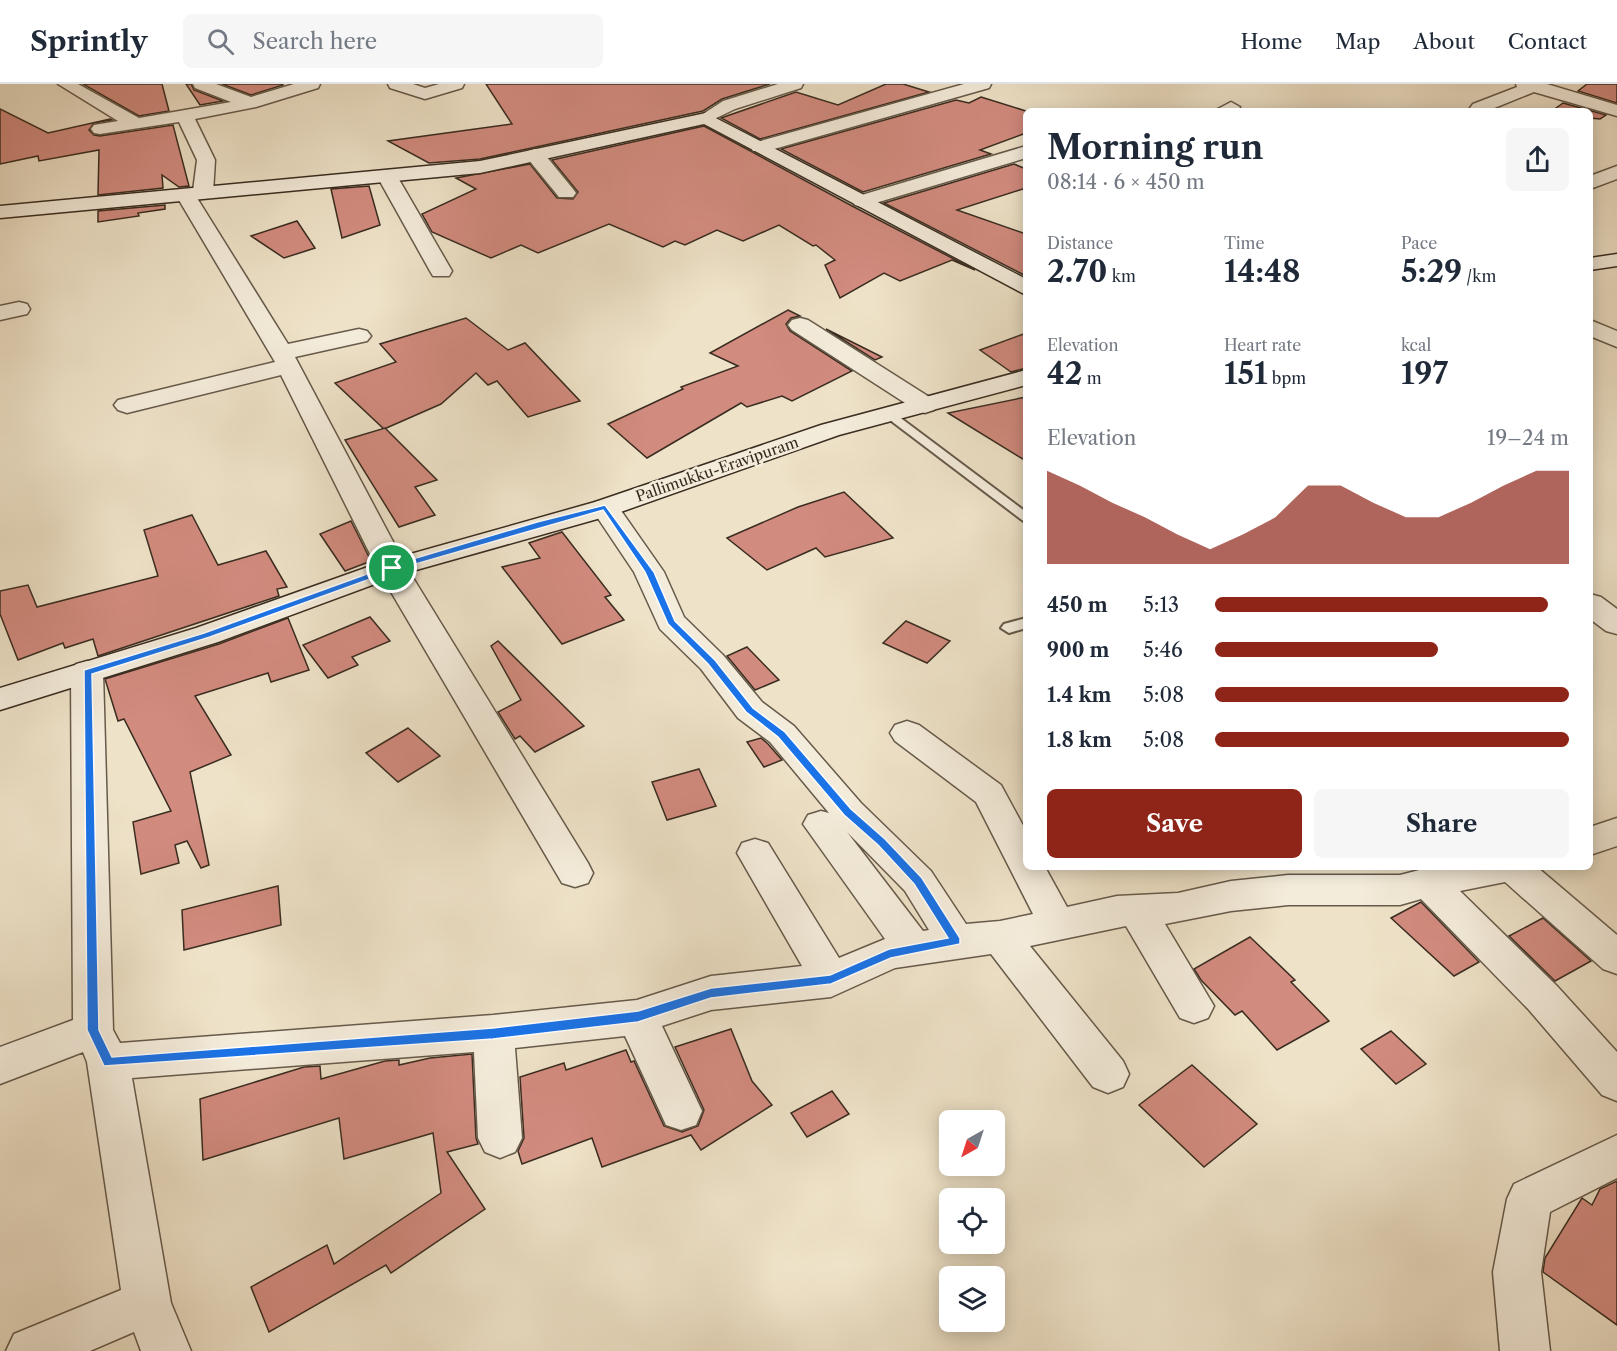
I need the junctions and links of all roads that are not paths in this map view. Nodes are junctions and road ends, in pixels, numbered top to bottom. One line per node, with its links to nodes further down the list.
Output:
1 (66, 84): 14 (street)
2 (201, 84): 9 (street)
3 (396, 84): 4 (street)
4 (456, 84)
5 (795, 84): 13 (street)
6 (984, 84): 16 (street)
7 (1532, 85): 10 (street); 11 (street)
8 (299, 86): 9 (street)
9 (250, 103): 12 (street)
10 (1479, 108)
11 (1617, 111)
12 (185, 116): 14 (street); 25 (street)
13 (706, 118): 16 (street); 18 (street)
14 (137, 124): 15 (street)
15 (100, 129)
16 (760, 147): 26 (street)
17 (1023, 153): 19 (street)
18 (535, 155): 22 (street); 24 (street)
19 (997, 161): 20 (street); 26 (street)
20 (1016, 171)
21 (1617, 172): 23 (street)
22 (387, 176): 25 (street); 30 (street)
23 (1593, 182)
24 (566, 193)
25 (194, 194): 27 (street); 36 (street)
26 (862, 201): 31 (street)
27 (0, 212)
28 (1617, 260): 29 (street)
29 (1593, 264)
30 (441, 271)
31 (1023, 286)
32 (800, 325): 39 (street)
33 (1593, 328): 35 (street)
34 (359, 336): 36 (street)
35 (1617, 340)
36 (285, 360): 38 (street); 43 (street)
37 (1023, 378): 39 (street, Pallimukku-Eravipuram)
38 (127, 405)
39 (925, 405): 40 (street, Pallimukku-Eravipuram)
40 (890, 414): 41 (street, Pallimukku-Eravipuram); 42 (lane)
41 (605, 507): 43 (street, Pallimukku-Eravipuram); 64 (street)
42 (1023, 517)
43 (392, 568): 48 (street, Pallimukku-Eravipuram); 59 (street)
44 (1593, 606): 46 (street)
45 (1023, 624): 47 (lane)
46 (1617, 624)
47 (1009, 628)
48 (87, 672): 49 (street, Pallimukku-Eravipuram); 71 (street)
49 (0, 699)
50 (907, 734): 55 (street)
51 (821, 824): 65 (street)
52 (1617, 832): 53 (street)
53 (1593, 840)
54 (755, 852): 67 (street)
55 (1023, 860)
56 (1028, 870): 62 (street)
57 (1495, 870): 60 (street)
58 (1515, 870): 66 (street)
59 (575, 873)
60 (1428, 882): 61 (street); 74 (street)
61 (1137, 910): 62 (street); 68 (street)
62 (1058, 927): 63 (street)
63 (1000, 938): 64 (street); 73 (street)
64 (956, 941): 65 (street)
65 (914, 949): 67 (street)
66 (1617, 958)
67 (831, 980): 69 (street)
68 (1194, 1006)
69 (638, 1017): 70 (street); 75 (street)
70 (493, 1034): 71 (street); 76 (street)
71 (100, 1046): 72 (street); 78 (street)
72 (0, 1066)
73 (1108, 1074)
74 (1617, 1082)
75 (681, 1110)
76 (500, 1138)
77 (1617, 1155): 81 (street)
78 (147, 1303): 79 (street); 80 (street)
79 (31, 1351)
80 (166, 1351)
81 (1525, 1351)

